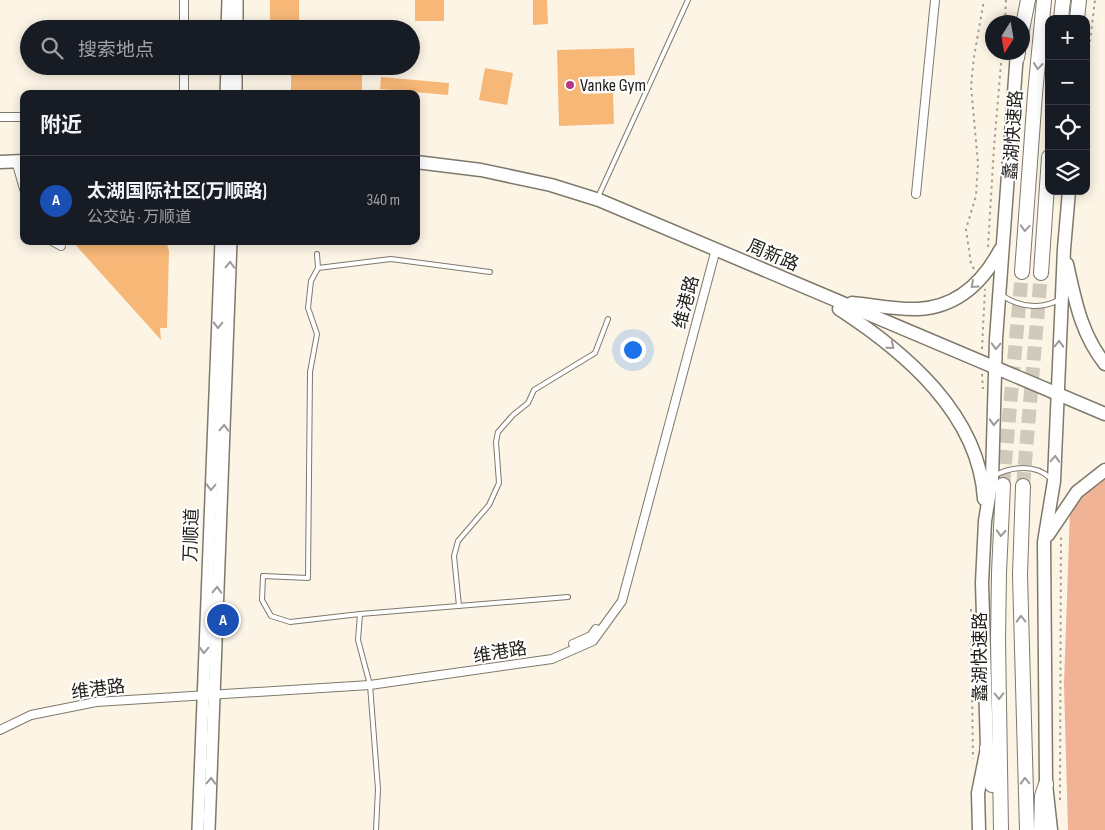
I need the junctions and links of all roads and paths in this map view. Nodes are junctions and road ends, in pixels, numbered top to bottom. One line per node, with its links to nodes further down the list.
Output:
1 (184, 0): 21 (street)
2 (228, 0): 22 (street)
3 (237, 0): 23 (street)
4 (688, 0): 42 (lane)
5 (935, 0): 39 (street)
6 (984, 0): 54 (path)
7 (1006, 0): 15 (path)
8 (1021, 0): 16 (main road)
9 (1028, 0): 17 (highway)
10 (1044, 0): 52 (highway, 蠡湖快速路, one-way to 52)
11 (1063, 0): 18 (highway)
12 (1078, 0): 19 (highway)
13 (1085, 0): 20 (main road)
14 (1094, 0): 26 (path)
15 (1005, 15)
16 (1020, 15)
17 (1025, 15)
18 (1061, 15)
19 (1077, 15)
20 (1083, 15)
21 (184, 20)
22 (227, 20)
23 (237, 20)
24 (1001, 60): 49 (path)
25 (1017, 60): 45 (main road)
26 (1088, 60)
27 (184, 75): 30 (street)
28 (227, 75): 31 (street)
29 (236, 75): 32 (street)
30 (184, 90)
31 (226, 90)
32 (236, 90)
33 (0, 117): 34 (street)
34 (20, 117)
35 (0, 160): 36 (main road)
36 (20, 160)
37 (420, 162): 42 (main road, 周新路)
38 (420, 168): 47 (main road, 周新路)
39 (916, 194)
40 (1046, 195): 53 (highway)
41 (1069, 195): 46 (main road)
42 (598, 199): 47 (main road, 周新路)
43 (221, 245): 77 (street, 万顺道, one-way to 77)
44 (231, 245): 77 (street, 万顺道, one-way to 44)
45 (1002, 245): 54 (main road); 55 (main road)
46 (1064, 249): 56 (main road); 59 (main road)
47 (713, 251): 57 (main road, 周新路); 76 (street, 维港路)
48 (317, 254): 50 (lane)
49 (987, 254)
50 (318, 268): 51 (lane); 75 (lane)
51 (490, 272)
52 (1022, 272)
53 (1041, 272)
54 (982, 277): 57 (main road, one-way to 57); 60 (path)
55 (999, 294): 56 (lane); 61 (main road, one-way to 61)
56 (1061, 298): 63 (main road, one-way to 56)
57 (837, 305): 60 (main road, 周新路); 70 (main road, one-way to 70)
58 (608, 319): 74 (lane)
59 (1105, 364)
60 (982, 365): 61 (main road, 周新路); 62 (path)
61 (995, 371): 63 (main road, 周新路); 67 (main road, one-way to 67)
62 (983, 393)
63 (1057, 395): 64 (main road, 周新路); 65 (main road, 周新路); 68 (main road, one-way to 63)
64 (1105, 414)
65 (1105, 418)
66 (1105, 470): 71 (main road)
67 (998, 481): 68 (lane); 70 (main road); 87 (highway, 蠡湖快速路, one-way to 87)
68 (1054, 481): 71 (main road)
69 (1023, 486): 88 (highway, one-way to 69)
70 (985, 522): 80 (main road)
71 (1044, 542): 82 (main road)
72 (568, 596): 74 (lane)
73 (971, 603): 81 (path)
74 (459, 606): 75 (lane)
75 (360, 614): 76 (lane)
76 (370, 683): 77 (street, 维港路); 86 (lane)
77 (208, 693): 78 (street, 维港路); 79 (street, 维港路); 84 (street, 万顺道); 85 (street, 万顺道, one-way to 77)
78 (0, 725)
79 (0, 730)
80 (987, 748): 83 (highway)
81 (973, 759)
82 (1046, 784): 89 (highway); 90 (main road)
83 (982, 829)
84 (198, 830)
85 (209, 830)
86 (376, 830)
87 (1001, 830)
88 (1027, 830)
89 (1041, 830)
90 (1050, 830)

